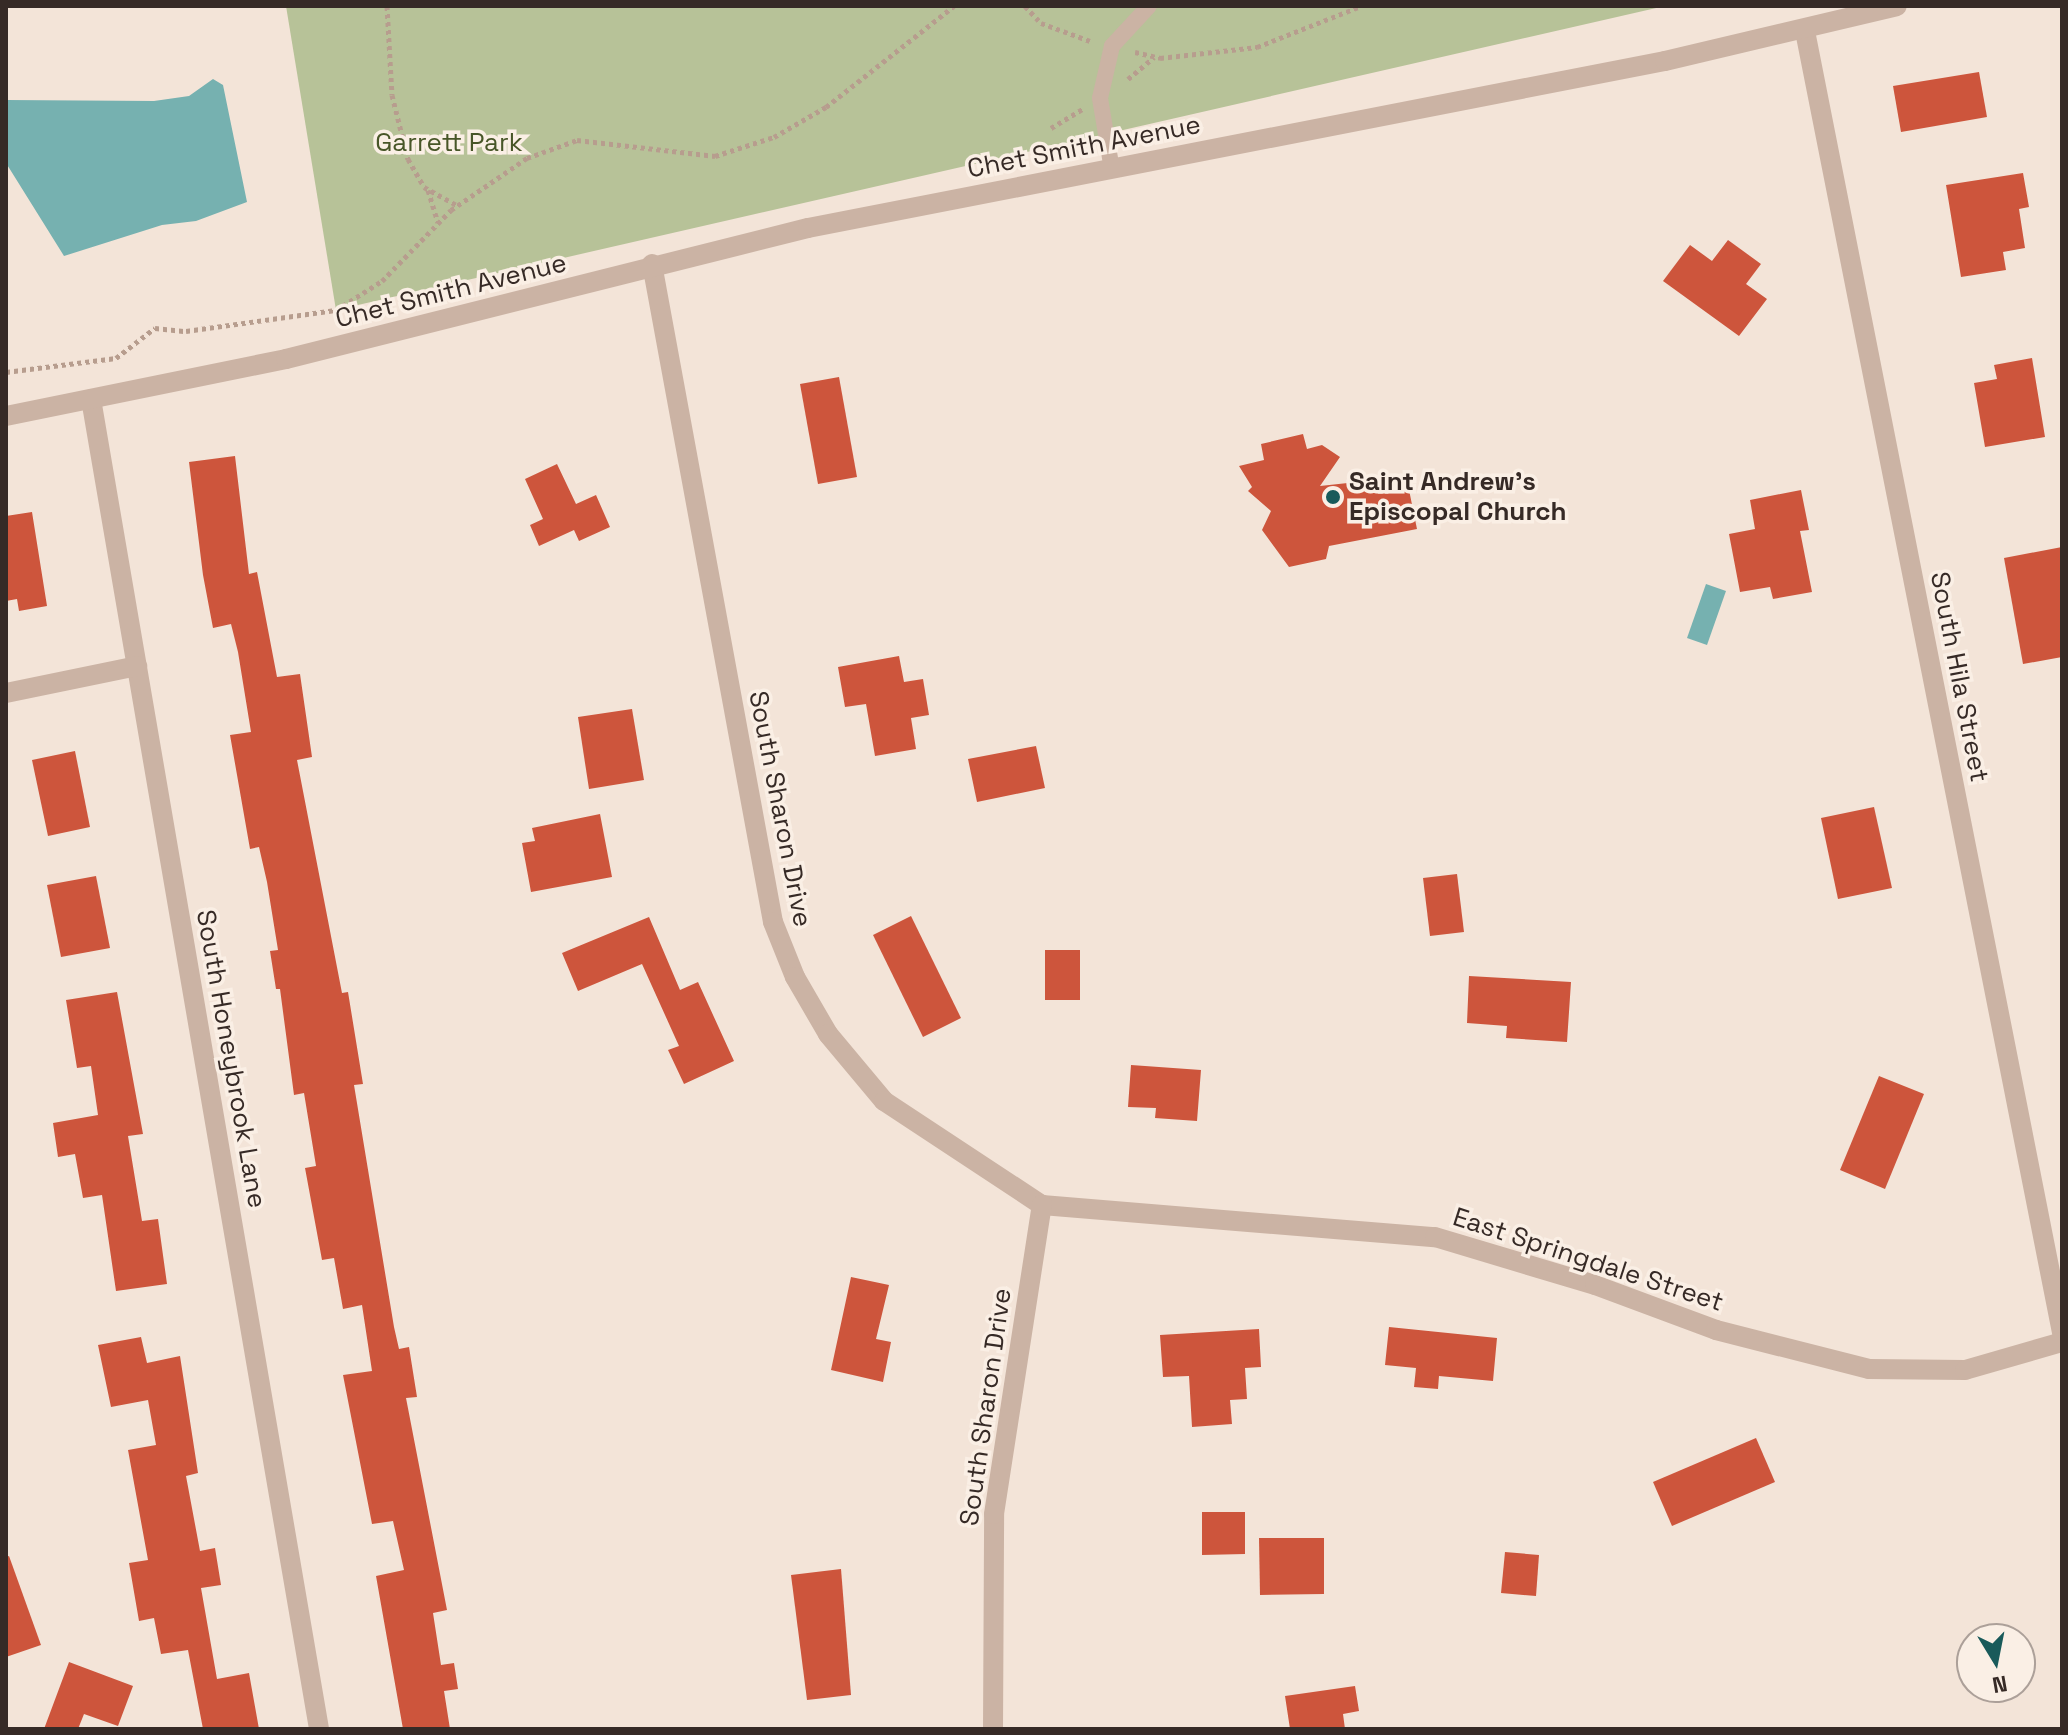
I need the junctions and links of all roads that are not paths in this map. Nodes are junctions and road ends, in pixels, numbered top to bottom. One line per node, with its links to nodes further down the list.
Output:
1 (1149, 6): 4 (lane)
2 (1897, 6): 3 (street, Chet Smith Avenue)
3 (1805, 31): 4 (street, Chet Smith Avenue); 11 (street, South Hila Street)
4 (1112, 170): 5 (street, Chet Smith Avenue)
5 (652, 264): 6 (street, Chet Smith Avenue); 10 (street, South Sharon Drive)
6 (91, 399): 7 (street, Chet Smith Avenue); 8 (street, South Honeybrook Lane)
7 (6, 416)
8 (137, 666): 9 (street); 13 (street, South Honeybrook Lane)
9 (6, 693)
10 (1042, 1205): 12 (street, East Springdale Street); 14 (street, South Sharon Drive)
11 (2062, 1333)
12 (2062, 1342)
13 (319, 1729)
14 (993, 1729)

